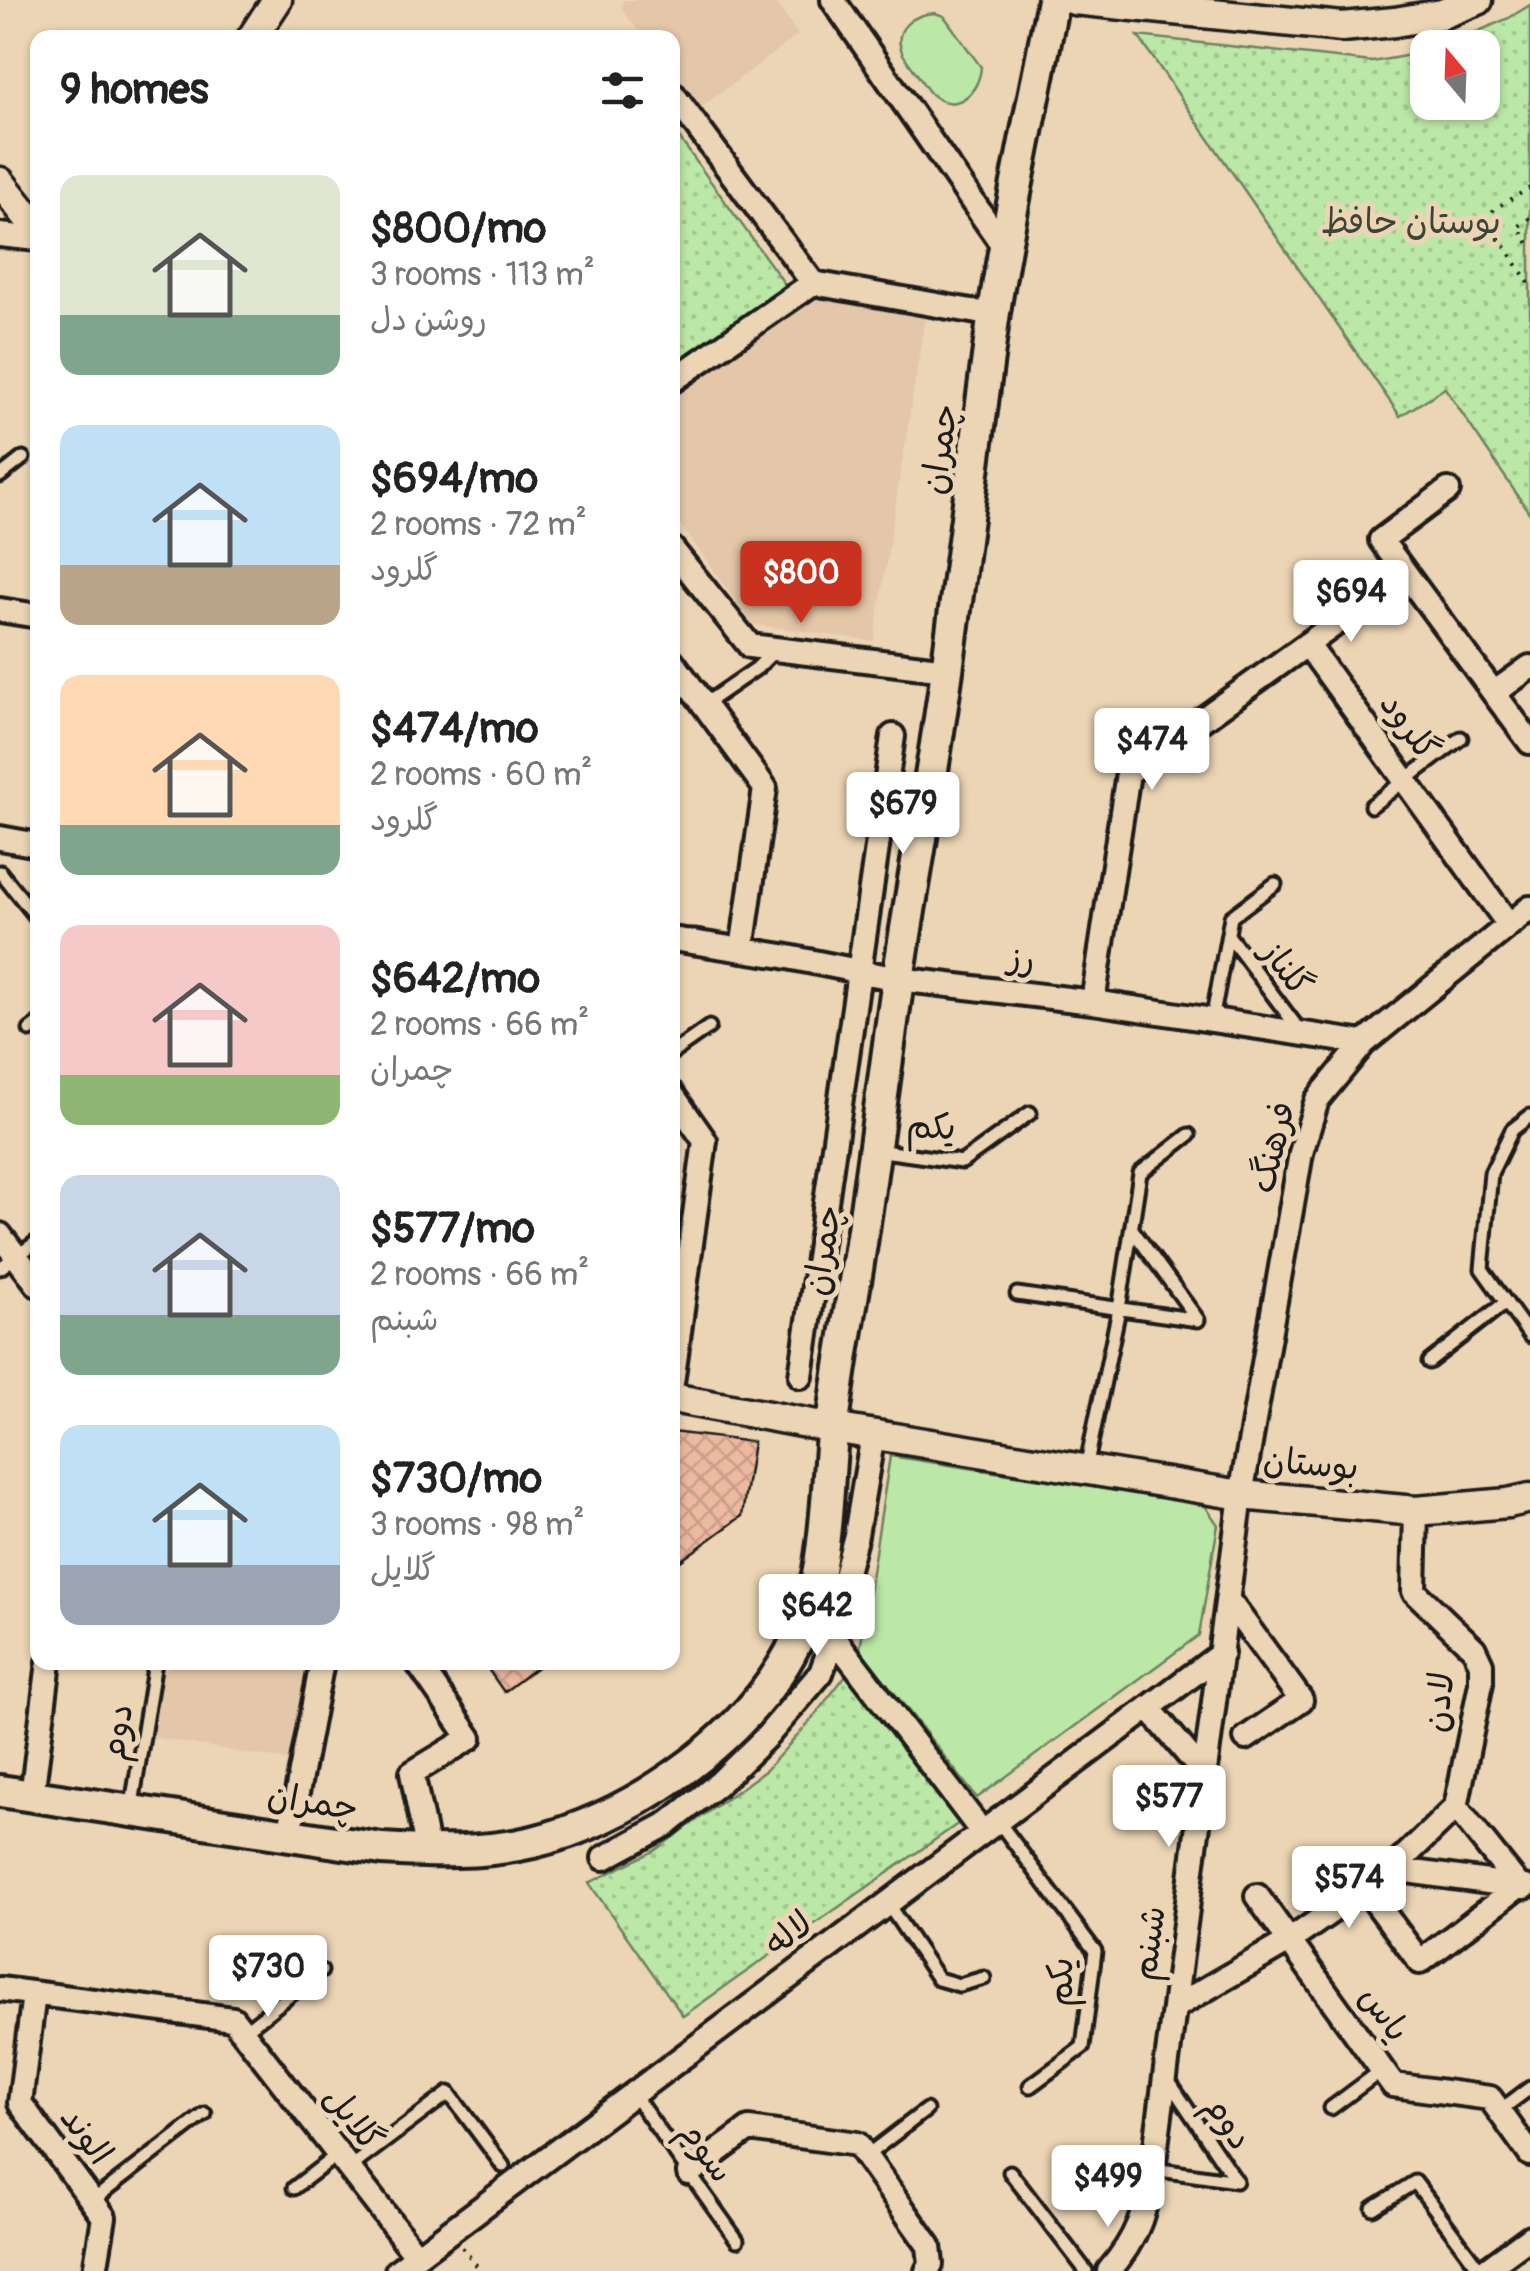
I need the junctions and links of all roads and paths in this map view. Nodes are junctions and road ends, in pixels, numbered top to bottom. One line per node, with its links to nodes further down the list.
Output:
1 (277, 0): 6 (street)
2 (834, 0): 15 (street)
3 (1053, 0): 15 (main road, چمران)
4 (1074, 0): 5 (street)
5 (1478, 0)
6 (257, 30)
7 (680, 104): 16 (street)
8 (0, 182): 11 (street)
9 (1530, 188): 17 (path)
10 (1530, 218): 14 (path)
11 (30, 220)
12 (0, 235): 13 (street)
13 (30, 238)
14 (1530, 245)
15 (1006, 250): 18 (main road, چمران)
16 (813, 282): 18 (street); 19 (street)
17 (1530, 285)
18 (994, 315): 30 (main road, چمران)
19 (680, 375)
20 (23, 458): 21 (lane)
21 (0, 476)
22 (1448, 490): 32 (street)
23 (680, 559): 28 (street)
24 (1363, 604): 27 (street)
25 (0, 610): 26 (street)
26 (30, 615)
27 (1308, 644): 37 (street, گلرود); 49 (street)
28 (776, 649): 30 (street); 33 (lane)
29 (1530, 667): 32 (street)
30 (947, 670): 48 (main road, چمران)
31 (680, 671): 33 (street)
32 (1494, 694): 36 (street)
33 (705, 704): 46 (street)
34 (893, 736): 47 (street)
35 (1461, 738): 37 (lane)
36 (1530, 742)
37 (1407, 781): 38 (lane); 43 (street, گلرود)
38 (1371, 806)
39 (0, 872): 42 (lane)
40 (1275, 884): 44 (lane, گلناز)
41 (1530, 908): 43 (street, فرهنگ)
42 (30, 909)
43 (1510, 925): 53 (street, فرهنگ)
44 (1228, 935): 50 (lane, گلناز); 52 (lane, گلناز)
45 (680, 941): 46 (street, رز)
46 (742, 950): 47 (street, رز)
47 (860, 971): 48 (street, رز); 73 (street)
48 (898, 979): 49 (street, رز); 59 (main road, چمران)
49 (1092, 1002): 50 (street, رز)
50 (1212, 1020): 52 (street, رز)
51 (709, 1027): 54 (lane)
52 (1302, 1034): 53 (street, رز)
53 (1364, 1044): 78 (street, فرهنگ)
54 (680, 1047)
55 (680, 1105): 70 (street)
56 (1030, 1113): 59 (lane, یکم)
57 (1530, 1116): 66 (lane)
58 (1189, 1135): 60 (lane)
59 (875, 1150): 75 (main road, چمران)
60 (1132, 1228): 67 (lane); 67 (lane)
61 (0, 1235): 63 (street)
62 (30, 1247): 63 (lane)
63 (8, 1263): 64 (street)
64 (30, 1279)
65 (1018, 1294): 67 (lane)
66 (1506, 1302): 69 (lane); 72 (lane)
67 (1120, 1309): 77 (lane)
68 (1530, 1312): 69 (lane)
69 (1519, 1321): 71 (lane)
70 (680, 1324)
71 (1530, 1336)
72 (1430, 1362)
73 (801, 1376)
74 (680, 1399): 75 (street, بوستان)
75 (833, 1428): 76 (street, بوستان); 97 (main road, چمران)
76 (873, 1434): 77 (street, بوستان); 82 (street)
77 (1086, 1468): 78 (street, بوستان)
78 (1242, 1494): 80 (street, بوستان); 81 (street, شبنم)
79 (1530, 1498): 80 (street, بوستان)
80 (1416, 1511): 93 (street, لادن)
81 (1228, 1600): 83 (street, شبنم); 89 (street)
82 (834, 1637): 95 (street); 98 (street)
83 (1222, 1652): 88 (street, لاله); 90 (street, شبنم)
84 (48, 1670): 92 (street)
85 (154, 1670): 94 (lane, دوم)
86 (321, 1670): 96 (street)
87 (423, 1670): 97 (street)
88 (1150, 1708): 90 (street); 95 (street, لاله)
89 (1246, 1738)
90 (1206, 1776): 109 (street, شبنم)
91 (0, 1791): 92 (main road, چمران)
92 (32, 1796): 94 (main road, چمران)
93 (1456, 1807): 99 (street); 100 (street)
94 (131, 1810): 96 (main road, چمران)
95 (990, 1826): 103 (street, لاله); 113 (lane, یکم)
96 (290, 1835): 97 (main road, چمران)
97 (428, 1852)
98 (604, 1858)
99 (1392, 1870): 100 (street); 101 (street)
100 (1525, 1887): 101 (street)
101 (1365, 1888): 104 (street)
102 (1257, 1896): 104 (street, یاس)
103 (887, 1903): 106 (lane); 115 (street, لاله)
104 (1290, 1941): 109 (street); 111 (street, یاس)
105 (321, 1972): 110 (lane)
106 (984, 1978)
107 (0, 1990): 108 (street)
108 (34, 1994): 110 (street); 128 (street, الوند)
109 (1175, 2007): 112 (street, شبنم)
110 (243, 2032): 122 (street, گلایل)
111 (1382, 2070): 116 (lane); 118 (street, یاس)
112 (1164, 2074): 124 (street, شبنم); 124 (lane, دوم)
113 (1030, 2086)
114 (1530, 2088): 118 (lane)
115 (632, 2094): 126 (lane, سوم); 130 (street, لاله)
116 (1331, 2108)
117 (926, 2110): 121 (lane)
118 (1500, 2111): 120 (street)
119 (206, 2114): 128 (lane, الوند)
120 (1530, 2154)
121 (866, 2156): 126 (street); 137 (street)
122 (344, 2161): 123 (lane); 127 (lane); 133 (street, گلایل)
123 (504, 2166)
124 (1153, 2169): 139 (street, شبنم)
125 (1010, 2172): 138 (lane)
126 (690, 2173): 132 (lane, سوم)
127 (294, 2188)
128 (92, 2201): 134 (street, الوند)
129 (1374, 2208): 140 (lane)
130 (450, 2231): 133 (street, لاله); 136 (path)
131 (1530, 2237): 140 (street)
132 (737, 2240)
133 (417, 2256): 135 (street, لاله)
134 (94, 2271)
135 (397, 2271)
136 (480, 2271)
137 (927, 2271)
138 (1086, 2271)
139 (1109, 2271)
140 (1482, 2271)

